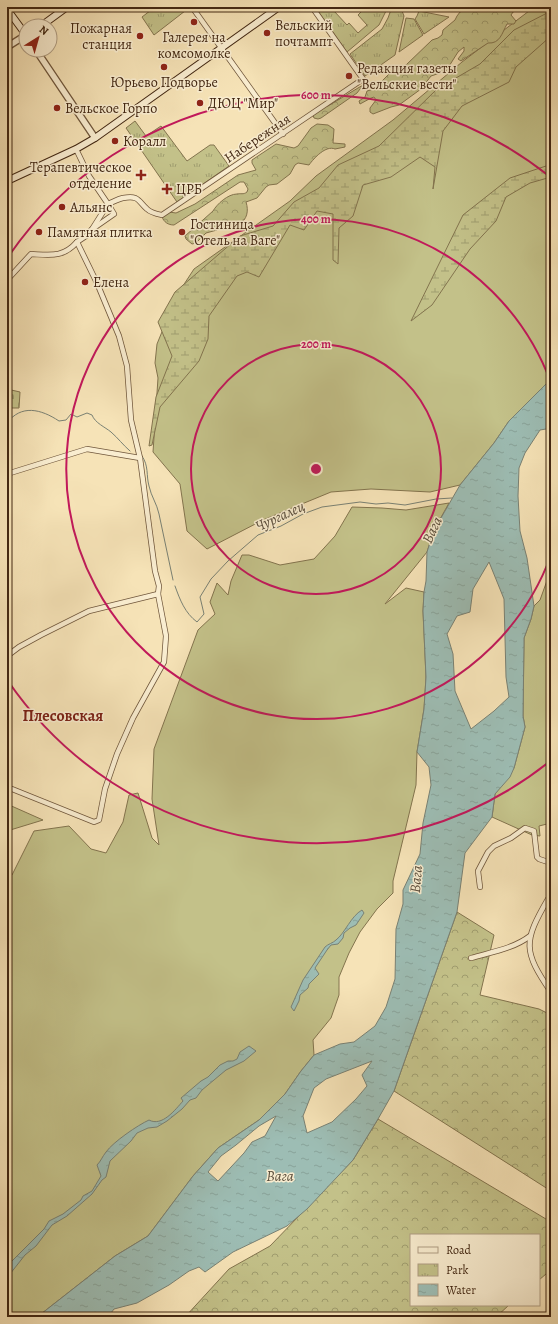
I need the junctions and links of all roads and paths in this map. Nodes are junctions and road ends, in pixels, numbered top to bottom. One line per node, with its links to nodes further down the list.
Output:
1 (67, 7): 6 (main road)
2 (192, 7): 10 (street)
3 (279, 7): 10 (main road)
4 (312, 7): 12 (street, Набережная)
5 (7, 9): 7 (main road)
6 (52, 18)
7 (18, 24)
8 (18, 40): 9 (street)
9 (7, 47)
10 (221, 48): 12 (street); 13 (main road)
11 (41, 58): 13 (street)
12 (283, 134): 16 (street, Набережная)
13 (95, 138): 14 (main road)
14 (76, 149): 15 (main road); 16 (street)
15 (7, 181)
16 (108, 204): 17 (street); 17 (street)
17 (91, 230): 18 (street)
18 (77, 242): 19 (street); 20 (street)
19 (7, 280)
20 (140, 458): 21 (street); 22 (street)
21 (7, 474)
22 (158, 594): 23 (street); 24 (street)
23 (7, 656)
24 (7, 787)
25 (551, 863): 26 (street)
26 (480, 887)
27 (551, 898): 28 (street)
28 (530, 936): 29 (street); 30 (street)
29 (471, 958)
30 (551, 992)

